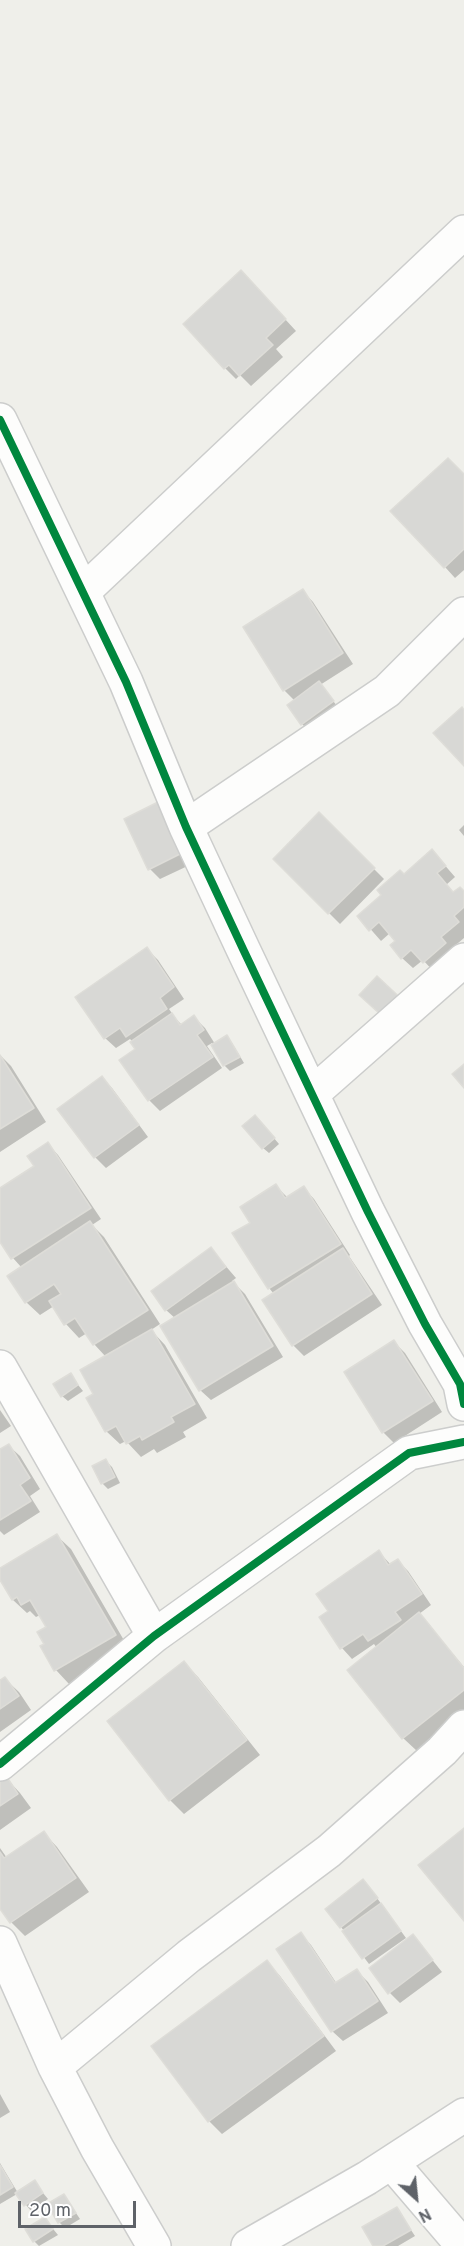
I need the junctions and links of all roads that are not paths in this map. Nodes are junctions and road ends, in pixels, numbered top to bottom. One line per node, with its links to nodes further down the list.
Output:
1 (464, 232): 3 (street)
2 (0, 420): 3 (street)
3 (83, 592): 5 (street)
4 (464, 614): 5 (street)
5 (186, 827): 7 (street)
6 (464, 960): 7 (street)
7 (312, 1094): 9 (street)
8 (0, 1367): 11 (street)
9 (464, 1404)
10 (464, 1442): 11 (street)
11 (154, 1636): 13 (street)
12 (464, 1727): 15 (street)
13 (0, 1764)
14 (0, 1943): 15 (street)
15 (55, 2067): 18 (street)
16 (464, 2115): 17 (street)
17 (392, 2163): 19 (street); 20 (street)
18 (153, 2246)
19 (248, 2246)
20 (463, 2246)

